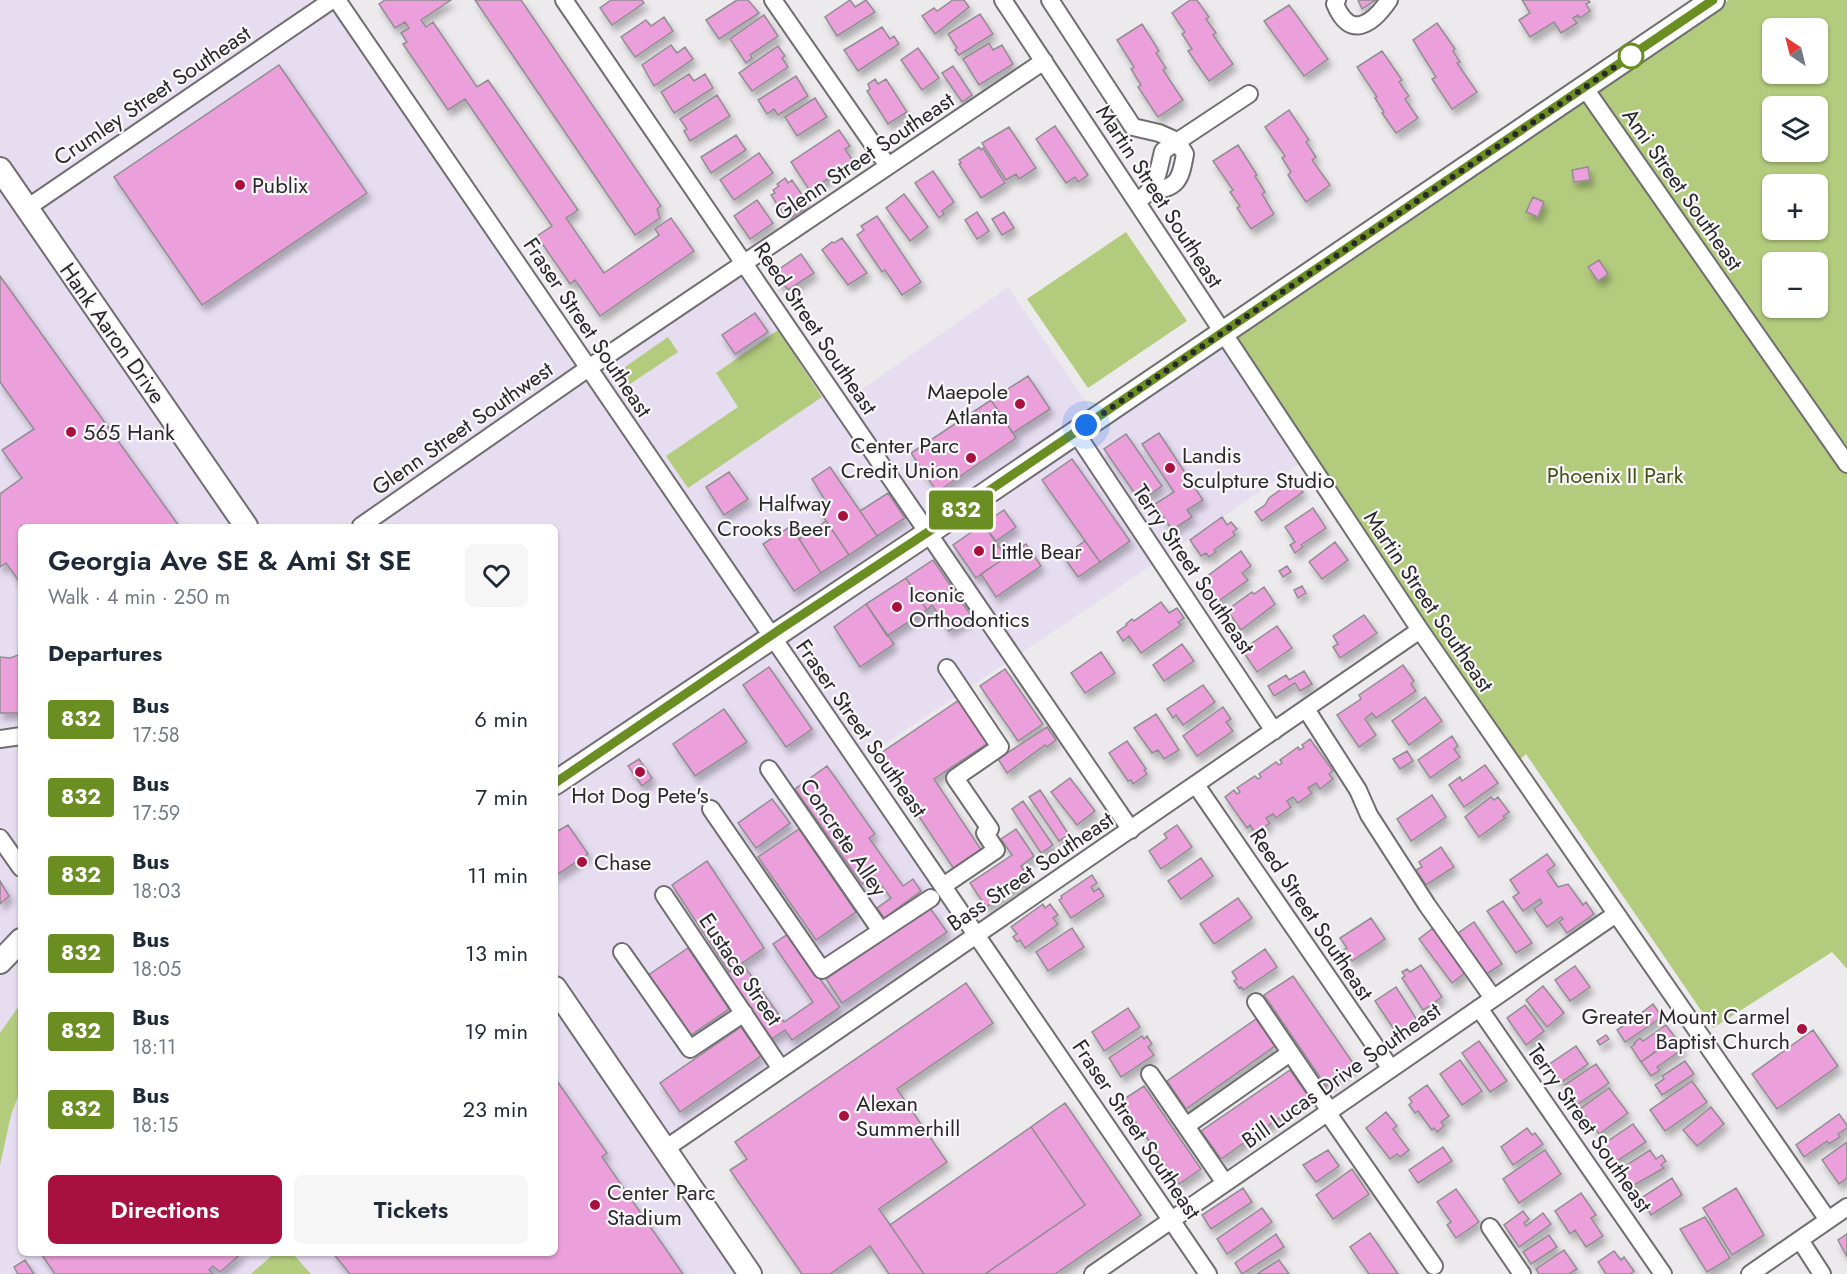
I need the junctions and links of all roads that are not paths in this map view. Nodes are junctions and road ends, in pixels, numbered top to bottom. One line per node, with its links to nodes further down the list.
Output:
1 (332, 0): 17 (street, Crumley Street Southeast)
2 (337, 0): 20 (street, Fraser Street Southeast)
3 (564, 0): 18 (street, Reed Street Southeast)
4 (773, 0): 14 (street)
5 (1003, 0): 10 (street, Martin Street Southeast)
6 (1050, 0): 13 (street)
7 (1337, 0): 8 (street)
8 (1389, 0)
9 (1713, 0): 11 (main road)
10 (1044, 61): 14 (street, Glenn Street Southeast); 16 (street, Martin Street Southeast)
11 (1584, 87): 19 (main road); 22 (street, Ami Street Southeast)
12 (1249, 94): 13 (street)
13 (1177, 141): 16 (street)
14 (888, 166): 18 (street, Glenn Street Southeast)
15 (0, 169): 17 (main road, Hank Aaron Drive)
16 (1143, 197): 19 (street, Martin Street Southeast)
17 (27, 208): 23 (main road, Hank Aaron Drive)
18 (745, 264): 20 (street, Glenn Street Southeast); 25 (street, Reed Street Southeast)
19 (1223, 332): 21 (main road); 26 (street, Martin Street Southeast)
20 (590, 367): 24 (street, Glenn Street Southwest); 27 (street, Fraser Street Southeast)
21 (1076, 433): 25 (main road); 30 (street, Terry Street Southeast)
22 (1847, 464)
23 (245, 524)
24 (364, 524)
25 (928, 532): 27 (main road); 37 (street, Reed Street Southeast)
26 (1420, 630): 29 (street, Bass Street Southeast); 42 (street, Martin Street Southeast)
27 (771, 636): 34 (main road); 40 (street, Fraser Street Southeast)
28 (947, 668): 40 (street)
29 (1306, 709): 30 (street, Bass Street Southeast); 50 (street, Terry Street Southeast)
30 (1274, 731): 35 (street, Bass Street Southeast)
31 (18, 736): 32 (street)
32 (0, 739)
33 (769, 769): 43 (street, Concrete Alley)
34 (558, 781)
35 (1196, 785): 37 (street, Bass Street Southeast); 54 (street, Reed Street Southeast)
36 (711, 809): 43 (street)
37 (1131, 830): 44 (street, Bass Street Southeast)
38 (0, 838): 39 (street)
39 (18, 864)
40 (937, 892): 43 (street); 44 (street, Fraser Street Southeast)
41 (664, 895): 51 (street, Eustace Street)
42 (1616, 914): 50 (street, Bill Lucas Drive Southeast); 62 (street, Martin Street Southeast)
43 (881, 931)
44 (977, 935): 53 (street, Bass Street Southeast); 61 (street, Fraser Street Southeast)
45 (18, 943): 47 (main road)
46 (622, 952): 51 (street)
47 (0, 962)
48 (558, 992): 58 (main road)
49 (1256, 1002): 52 (street)
50 (1486, 1003): 54 (street, Bill Lucas Drive Southeast); 70 (street, Terry Street Southeast)
51 (744, 1013): 53 (street, Eustace Street)
52 (1290, 1053): 56 (street); 57 (street)
53 (781, 1069): 58 (street, Bass Street Southeast)
54 (1391, 1069): 56 (street, Bill Lucas Drive Southeast)
55 (1150, 1074): 57 (street)
56 (1329, 1112): 59 (street, Bill Lucas Drive Southeast); 65 (street)
57 (1186, 1126): 59 (street)
58 (664, 1149): 66 (main road)
59 (1225, 1183): 61 (street, Bill Lucas Drive Southeast)
60 (1847, 1207): 62 (street)
61 (1171, 1220): 67 (street, Bill Lucas Drive Southeast); 68 (street, Fraser Street Southeast)
62 (1828, 1220): 64 (street)
63 (1490, 1227): 69 (street)
64 (1800, 1240): 71 (street); 72 (street)
65 (1434, 1266)
66 (750, 1274)
67 (1093, 1274)
68 (1208, 1274)
69 (1522, 1274)
70 (1663, 1274)
71 (1750, 1274)
72 (1822, 1274)

